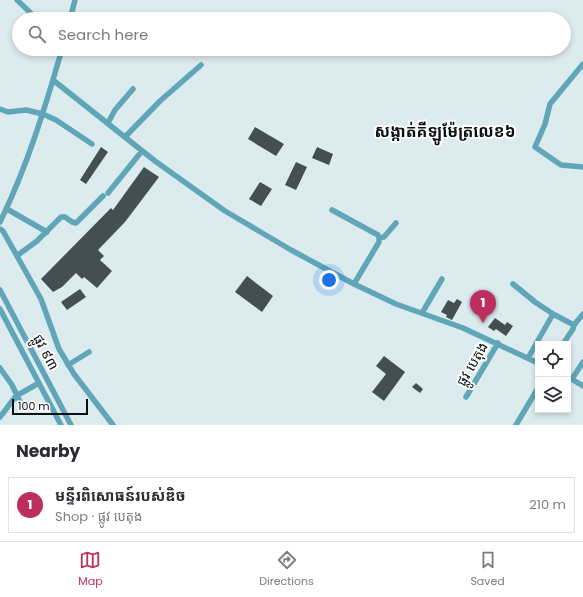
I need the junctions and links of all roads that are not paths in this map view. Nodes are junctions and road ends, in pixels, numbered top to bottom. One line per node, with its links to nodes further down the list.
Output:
1 (17, 0): 3 (street)
2 (75, 0): 4 (street)
3 (30, 12)
4 (72, 12)
5 (60, 56): 8 (street)
6 (583, 64): 16 (street)
7 (201, 65): 13 (street)
8 (53, 80): 11 (street); 12 (street)
9 (133, 88): 12 (street)
10 (0, 109): 11 (street)
11 (43, 114): 14 (street); 17 (street)
12 (108, 123): 13 (street)
13 (125, 137): 15 (street)
14 (92, 144)
15 (142, 151): 22 (street); 26 (street)
16 (583, 167)
17 (7, 208): 19 (street); 22 (street)
18 (332, 210): 23 (street)
19 (0, 222)
20 (396, 222): 23 (street)
21 (0, 229): 24 (street)
22 (47, 232): 24 (street)
23 (379, 238): 26 (street)
24 (18, 255): 40 (street)
25 (442, 279): 30 (street)
26 (354, 284): 30 (street)
27 (513, 284): 31 (street)
28 (0, 290): 52 (street, ផ្លូវ ៩៣)
29 (0, 309): 44 (street, ផ្លូវ ៩៣)
30 (422, 313): 35 (street)
31 (553, 314): 33 (street); 37 (street)
32 (583, 314): 33 (street)
33 (574, 325): 34 (street)
34 (565, 341)
35 (498, 343): 37 (street); 48 (street, ផ្លូវ បេតុង)
36 (89, 352): 40 (street)
37 (528, 358): 38 (street)
38 (535, 362)
39 (583, 362): 42 (street)
40 (68, 365): 53 (street)
41 (0, 368): 47 (street)
42 (571, 377)
43 (571, 379): 45 (street)
44 (39, 383): 47 (street); 51 (street, ផ្លូវ ៩៣)
45 (583, 386)
46 (535, 393): 54 (street)
47 (16, 396): 49 (street); 50 (street)
48 (466, 398)
49 (23, 408)
50 (0, 417)
51 (61, 425)
52 (71, 425)
53 (113, 425)
54 (516, 425)

